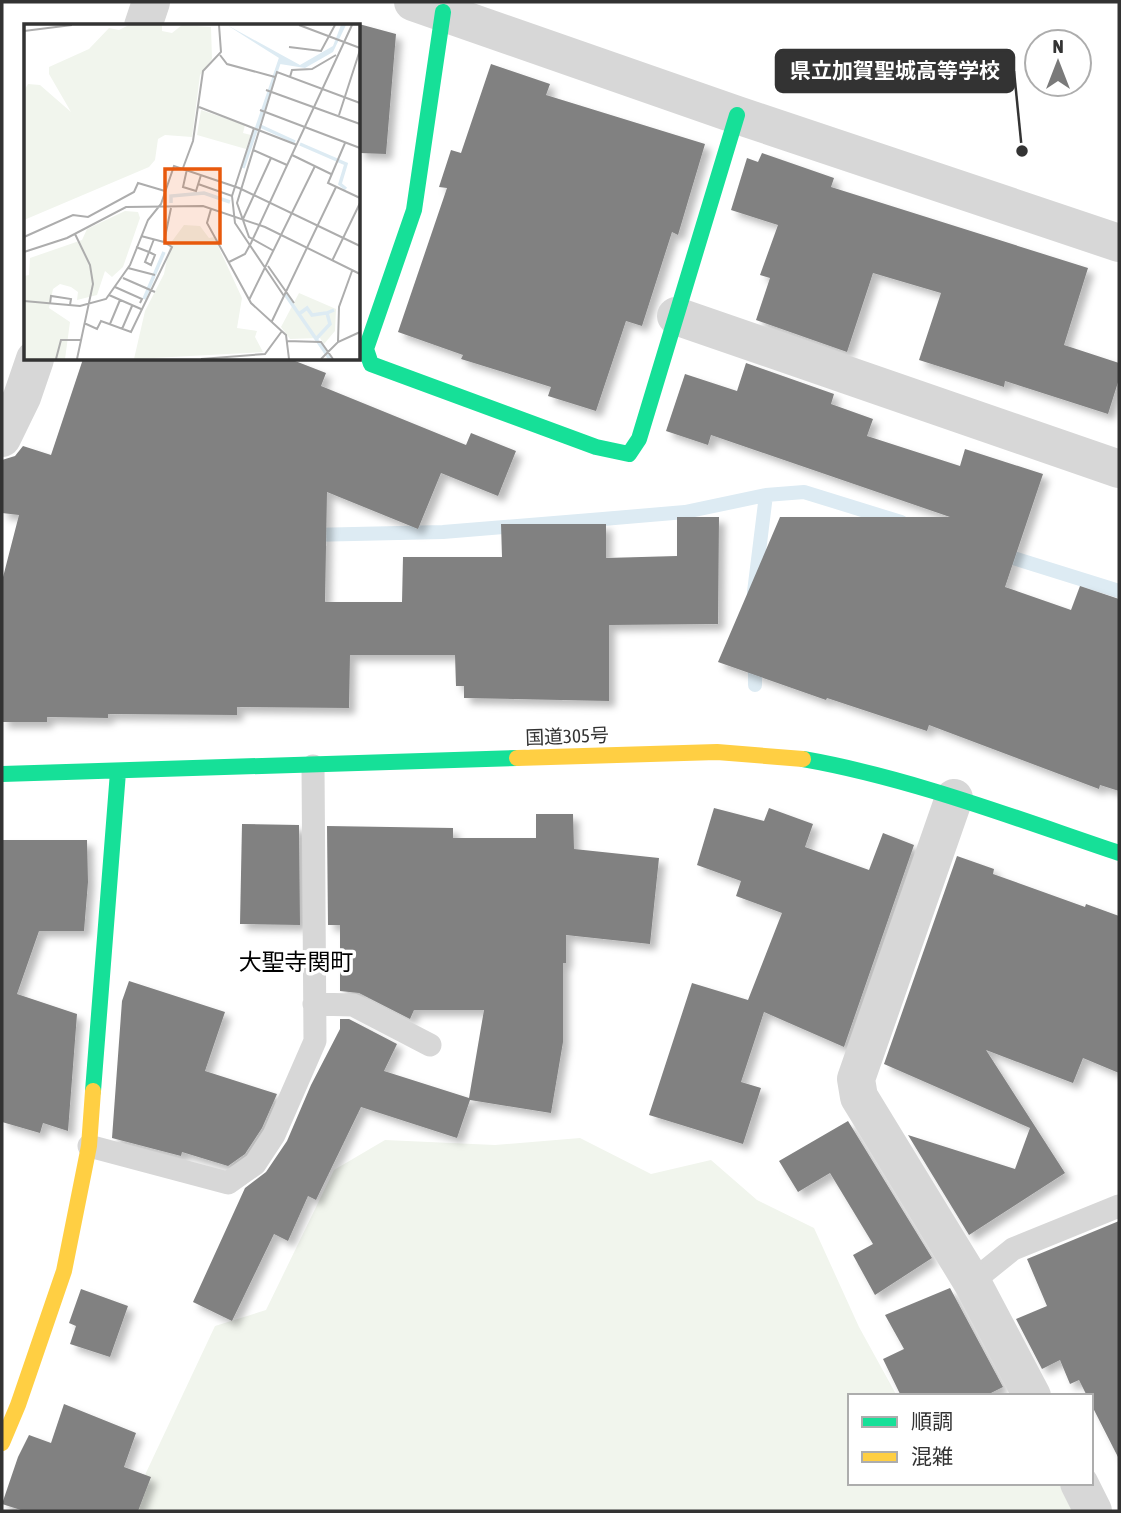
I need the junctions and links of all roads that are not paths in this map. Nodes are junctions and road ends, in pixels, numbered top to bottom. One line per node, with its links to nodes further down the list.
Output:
1 (151, 2): 3 (street)
2 (428, 7): 4 (street); 6 (main road)
3 (143, 24)
4 (737, 115): 5 (street); 6 (main road)
5 (1119, 243)
6 (676, 317): 9 (street)
7 (34, 360): 8 (street)
8 (2, 438)
9 (1119, 469)
10 (313, 766): 11 (main road, 国道305号); 13 (main road, 国道305号); 15 (lane)
11 (118, 772): 12 (main road, 国道305号); 17 (main road)
12 (2, 774)
13 (954, 798): 14 (main road, 国道305号); 19 (street)
14 (1119, 853)
15 (314, 1004): 16 (lane); 17 (lane)
16 (430, 1045)
17 (89, 1146): 21 (main road)
18 (1119, 1206): 19 (lane)
19 (972, 1282): 20 (street)
20 (1031, 1394)
21 (2, 1443)
22 (1080, 1485): 23 (street)
23 (1093, 1511)

